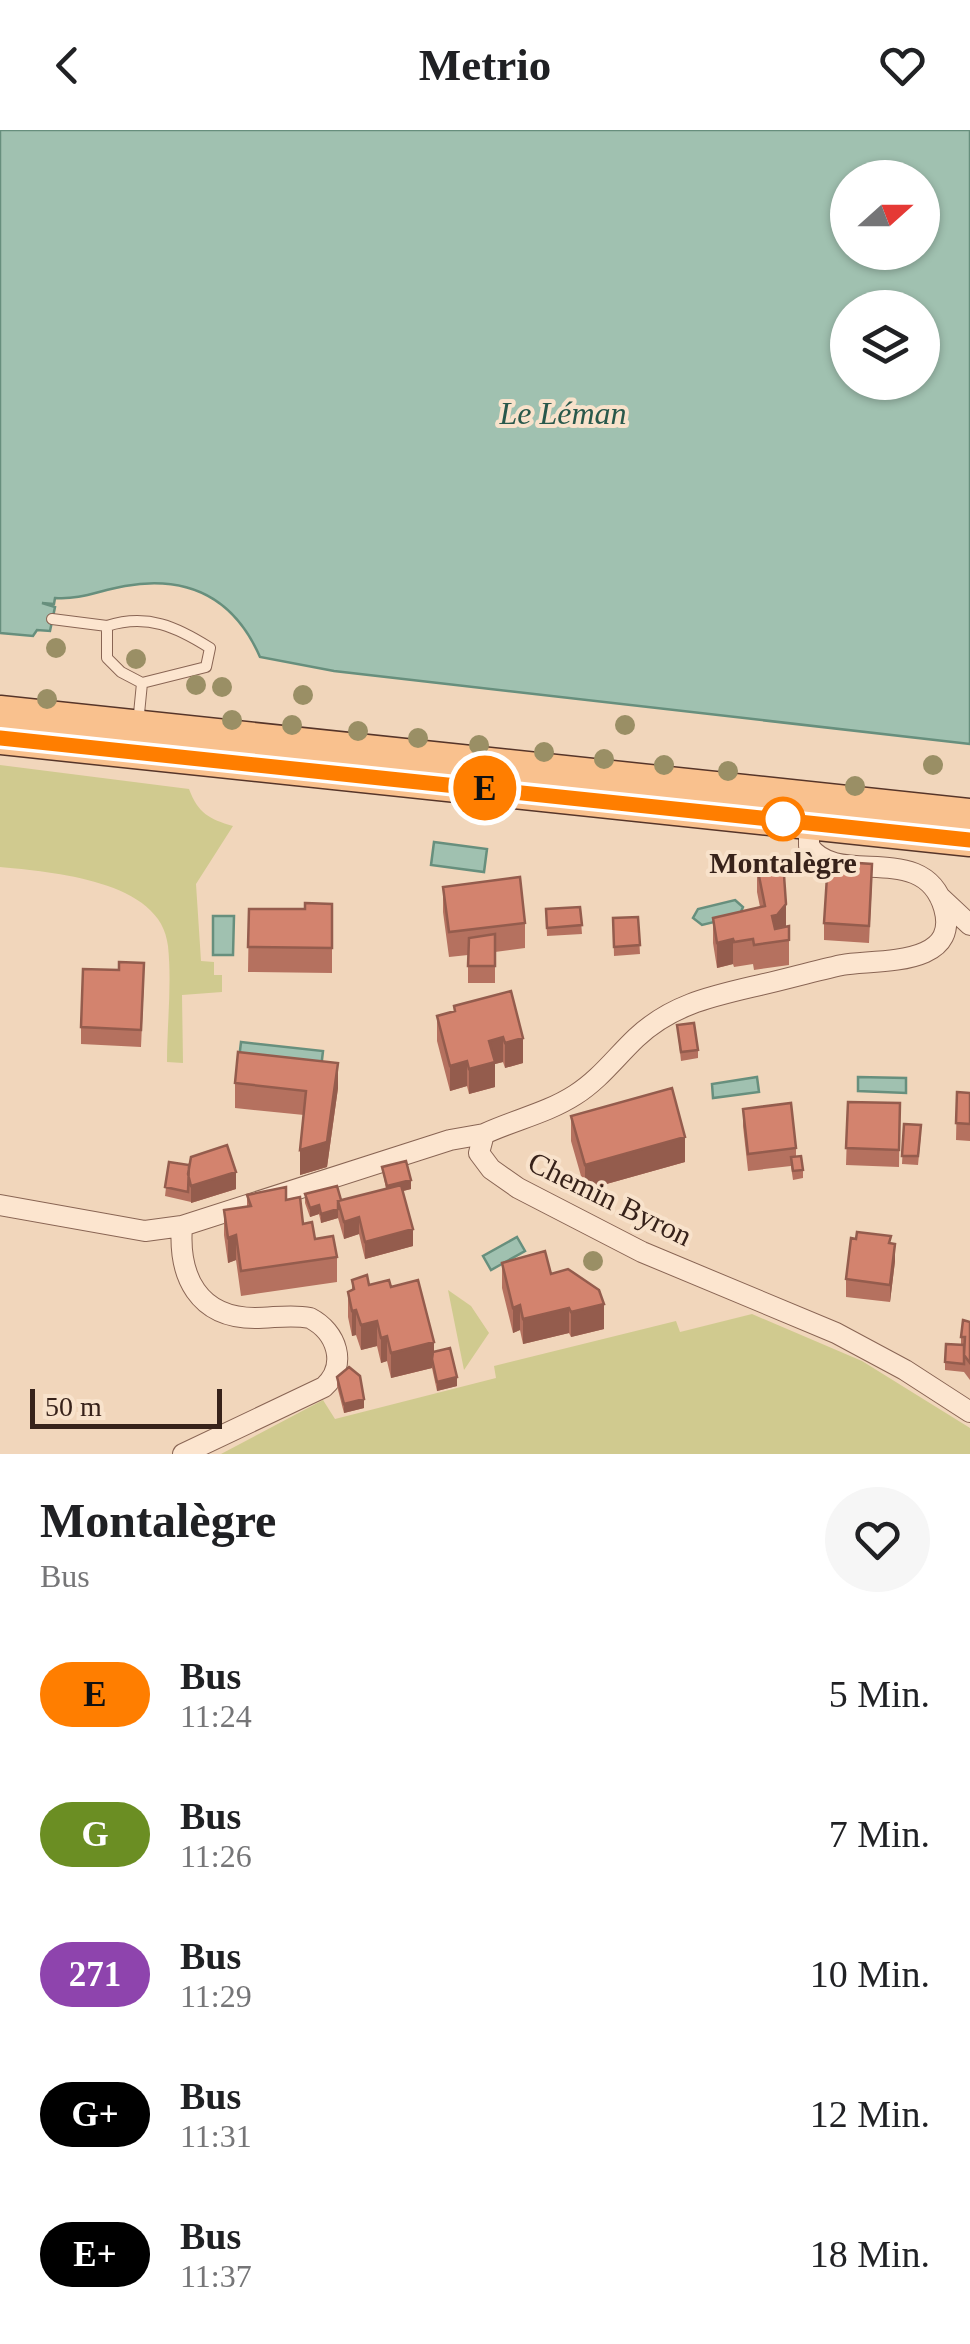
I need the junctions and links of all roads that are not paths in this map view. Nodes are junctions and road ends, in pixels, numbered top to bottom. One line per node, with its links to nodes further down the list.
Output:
1 (52, 619): 2 (lane)
2 (107, 626): 3 (lane); 3 (lane)
3 (142, 683): 5 (lane)
4 (0, 712): 5 (main road)
5 (138, 726): 7 (main road)
6 (0, 738): 7 (main road)
7 (803, 808): 8 (main road); 9 (main road); 10 (street)
8 (970, 814)
9 (970, 840)
10 (938, 894): 11 (street); 12 (street, Chemin Byron)
11 (970, 925)
12 (484, 1134): 14 (street); 15 (street, Chemin Byron)
13 (0, 1206): 14 (street)
14 (182, 1226): 16 (street)
15 (970, 1412)
16 (183, 1454)

